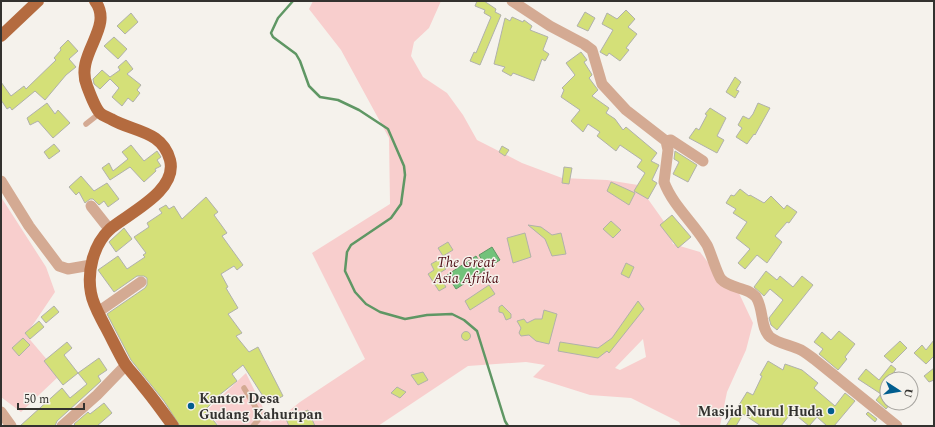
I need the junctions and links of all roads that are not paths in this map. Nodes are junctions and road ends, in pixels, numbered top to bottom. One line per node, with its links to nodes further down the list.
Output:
1 (38, 1): 4 (main road)
2 (95, 1): 5 (main road)
3 (512, 1): 7 (street)
4 (1, 36)
5 (100, 113): 6 (lane); 11 (main road)
6 (86, 124)
7 (666, 141): 8 (street); 22 (street)
8 (703, 161)
9 (1, 180): 12 (street)
10 (92, 206): 11 (street)
11 (110, 230): 12 (main road)
12 (91, 265): 14 (main road)
13 (141, 282): 14 (street)
14 (98, 312): 15 (main road)
15 (126, 365): 19 (street); 20 (main road)
16 (244, 388): 21 (lane)
17 (1, 412): 18 (street)
18 (11, 426)
19 (62, 426)
20 (173, 426)
21 (253, 426)
22 (897, 426)

